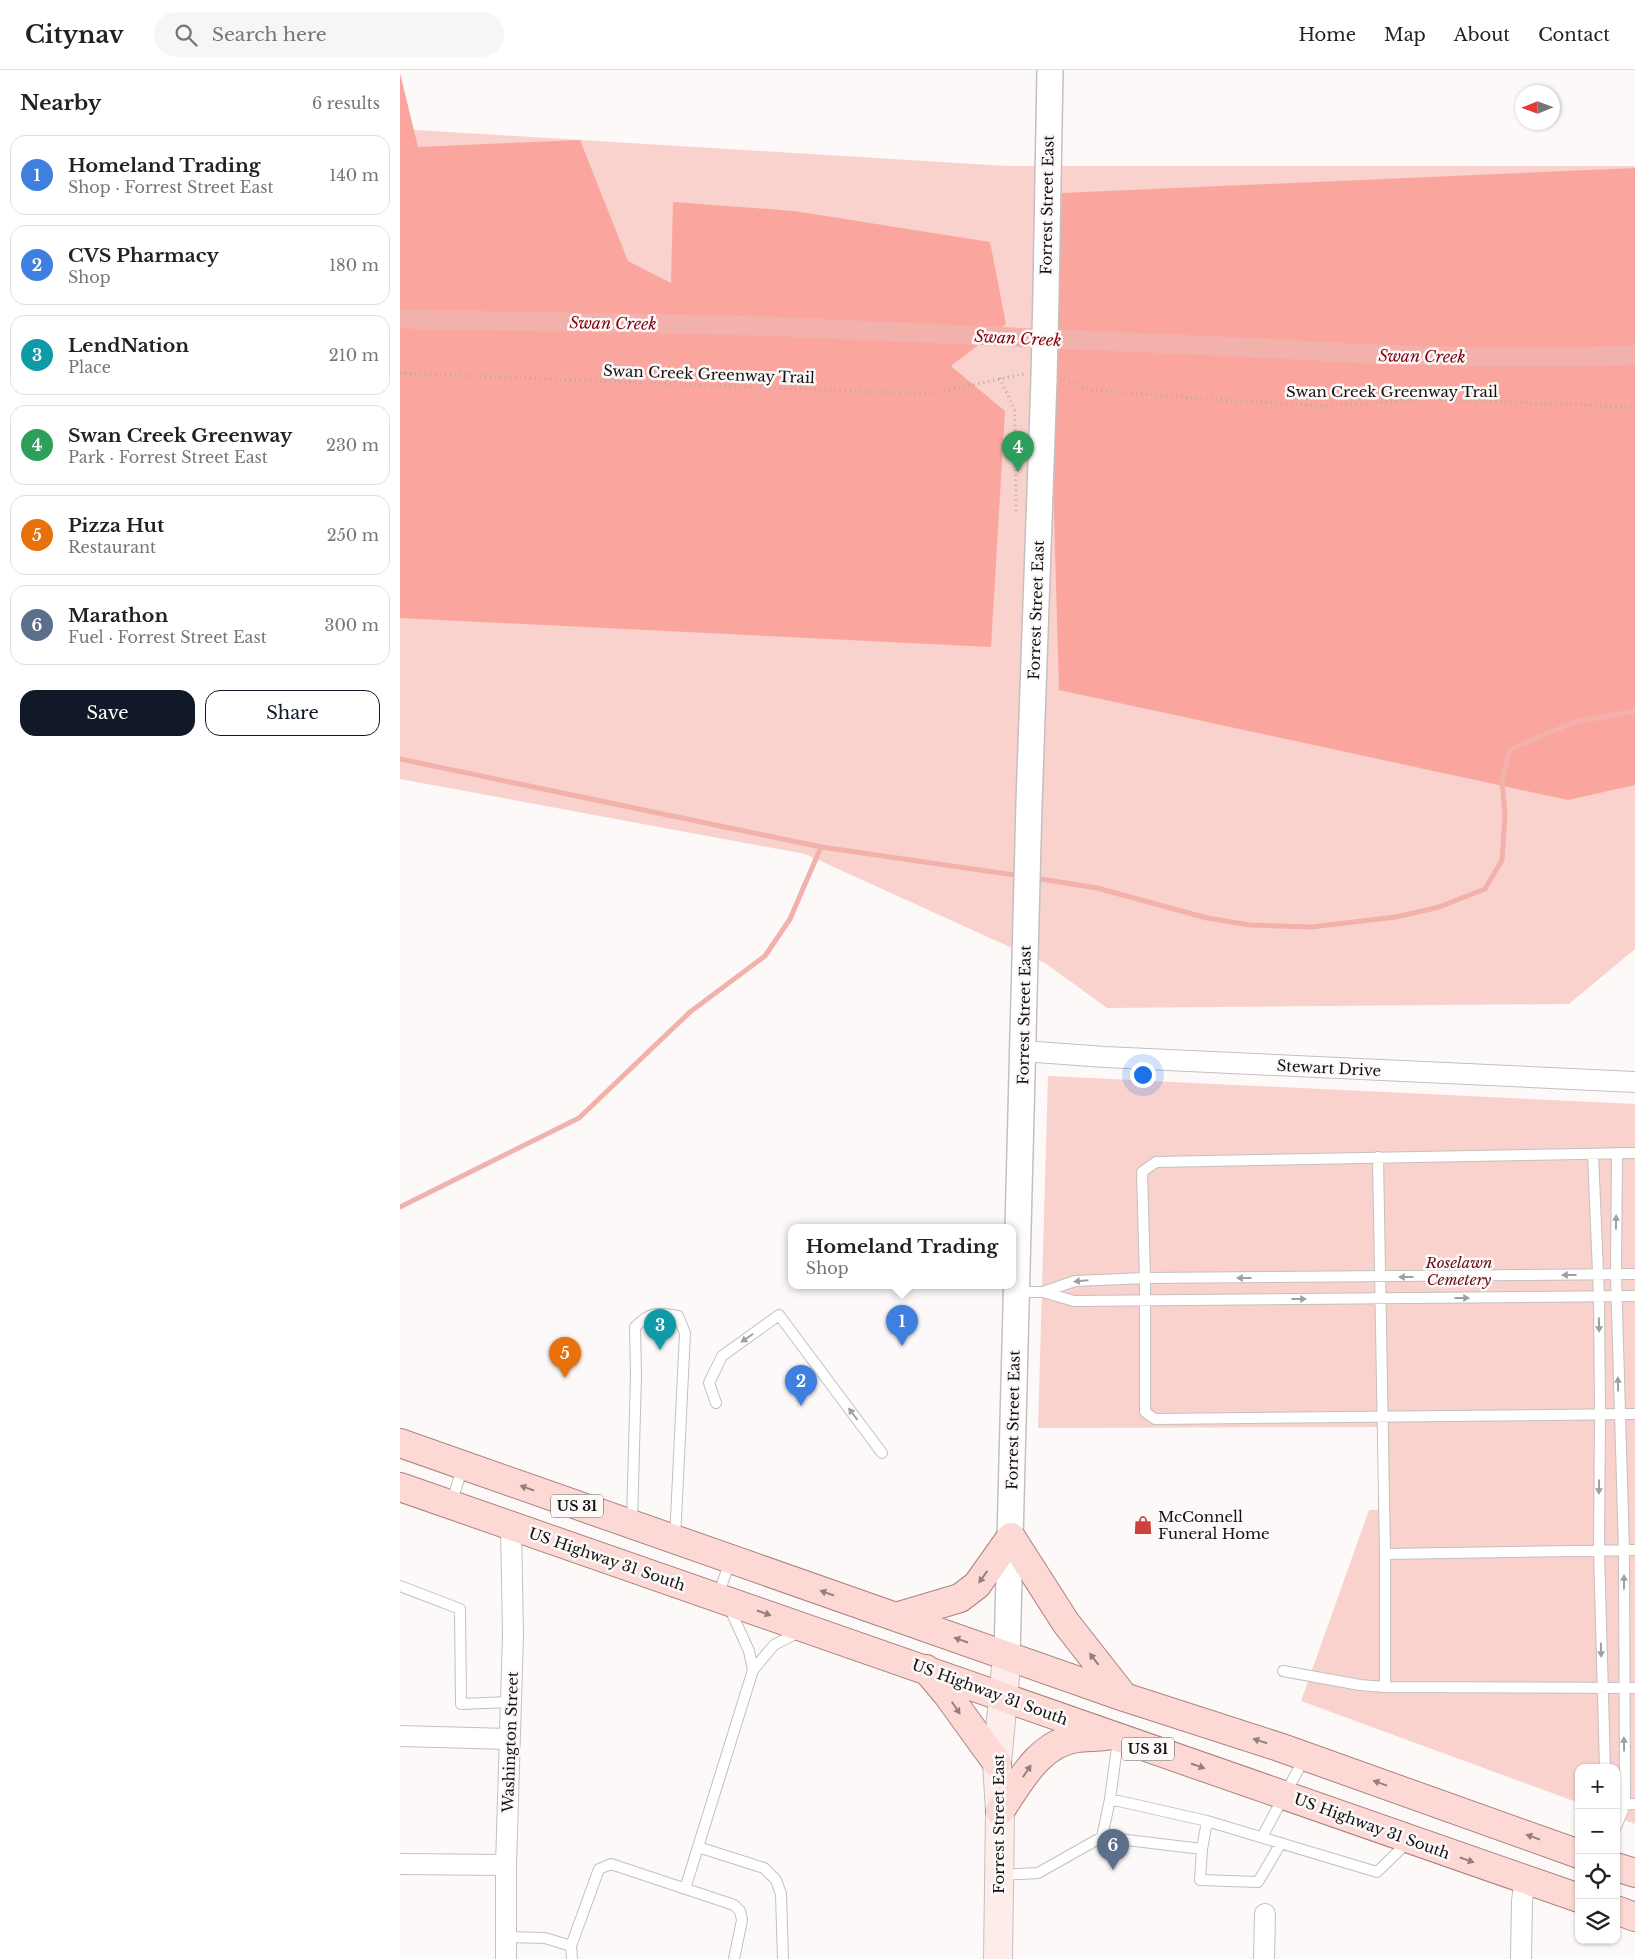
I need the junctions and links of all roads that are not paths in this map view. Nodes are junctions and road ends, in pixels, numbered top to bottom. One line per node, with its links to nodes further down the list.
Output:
1 (1050, 70): 2 (street, Forrest Street East, bridge)
2 (1023, 1051): 3 (street, Stewart Drive); 13 (street, Forrest Street East)
3 (1635, 1082)
4 (1617, 1153): 5 (lane); 6 (lane); 8 (lane, one-way to 4)
5 (1635, 1153)
6 (1593, 1154): 7 (lane); 10 (lane)
7 (1378, 1157): 11 (lane); 12 (lane)
8 (1616, 1274): 9 (lane); 10 (lane); 16 (lane)
9 (1635, 1274)
10 (1598, 1275): 11 (lane, one-way to 11); 15 (lane)
11 (1381, 1277): 12 (lane, one-way to 12); 18 (lane)
12 (1145, 1278): 14 (lane, one-way to 14); 19 (lane)
13 (1016, 1292): 14 (lane); 32 (street, Forrest Street East)
14 (1043, 1292): 19 (lane)
15 (1599, 1296): 16 (lane); 18 (lane, one-way to 15); 21 (lane, one-way to 21)
16 (1617, 1296): 17 (lane); 22 (lane, one-way to 16)
17 (1635, 1296)
18 (1381, 1298): 19 (lane, one-way to 18); 24 (lane)
19 (1145, 1300): 24 (lane)
20 (716, 1403): 26 (lane, one-way to 20)
21 (1600, 1414): 22 (lane); 24 (lane); 35 (lane, one-way to 35)
22 (1619, 1414): 23 (lane); 36 (lane)
23 (1635, 1414)
24 (1381, 1417): 37 (lane)
25 (400, 1443): 27 (main road, US 31)
26 (882, 1453)
27 (463, 1466): 29 (lane); 30 (main road, US 31, one-way to 27)
28 (400, 1488): 29 (main road, US Highway 31 South / US 31)
29 (451, 1505): 31 (main road, US Highway 31 South / US 31)
30 (632, 1525): 33 (main road, US 31); 33 (lane)
31 (511, 1526): 40 (main road, US Highway 31 South / US 31); 53 (street, Washington Street)
32 (1011, 1537): 41 (main road, one-way to 41); 43 (street, Forrest Street East); 52 (main road, one-way to 32)
33 (675, 1540): 38 (main road, US 31)
34 (1635, 1550): 36 (lane)
35 (1599, 1551): 36 (lane); 37 (lane); 48 (lane, one-way to 48)
36 (1624, 1551): 49 (lane, one-way to 36)
37 (1385, 1554): 47 (lane)
38 (731, 1560): 40 (lane); 41 (main road, US 31, one-way to 38)
39 (400, 1586): 53 (lane)
40 (721, 1599): 42 (main road, US Highway 31 South / US 31, one-way to 42); 44 (lane)
41 (896, 1617): 43 (main road, US 31, one-way to 41)
42 (807, 1628): 44 (lane); 45 (main road, US Highway 31 South / US 31)
43 (1007, 1656): 51 (main road, Forrest Street East); 52 (main road, US 31)
44 (754, 1670): 70 (lane)
45 (926, 1670): 51 (main road, US Highway 31 South / US 31); 58 (main road, one-way to 58)
46 (1284, 1671): 47 (lane)
47 (1385, 1687): 48 (lane)
48 (1602, 1688): 49 (lane); 59 (lane)
49 (1624, 1688): 50 (lane); 62 (lane, one-way to 49)
50 (1635, 1688)
51 (1002, 1696): 56 (main road, US Highway 31 South / US 31); 58 (main road, Forrest Street East)
52 (1124, 1697): 57 (main road, US 31, one-way to 52)
53 (511, 1702): 55 (street, Washington Street)
54 (400, 1736): 55 (street)
55 (509, 1738): 74 (street, Washington Street)
56 (1115, 1738): 60 (main road, US Highway 31 South / US 31, one-way to 60); 61 (lane); 63 (main road, one-way to 56)
57 (1306, 1757): 60 (lane); 72 (main road, US 31, one-way to 57)
58 (997, 1763): 63 (main road, Forrest Street East)
59 (1605, 1764)
60 (1284, 1795): 67 (lane); 68 (main road, US Highway 31 South / US 31)
61 (1110, 1799): 65 (lane); 66 (lane)
62 (1626, 1805): 64 (lane)
63 (1000, 1812): 77 (main road, Forrest Street East)
64 (1620, 1818)
65 (1207, 1820): 67 (lane); 71 (lane)
66 (1102, 1837): 71 (lane); 77 (lane)
67 (1262, 1837): 69 (lane)
68 (1409, 1840): 69 (lane); 78 (main road, US Highway 31 South / US 31, one-way to 78)
69 (1281, 1843): 71 (lane)
70 (698, 1847): 79 (lane); 89 (lane)
71 (1202, 1850)
72 (1575, 1853)
73 (400, 1864): 74 (street)
74 (506, 1865): 84 (street, Washington Street)
75 (1620, 1868): 76 (main road)
76 (1635, 1873)
77 (999, 1875): 90 (main road, Forrest Street East)
78 (1526, 1880): 80 (main road, US Highway 31 South / US 31); 92 (street)
79 (685, 1889): 85 (lane); 88 (lane)
80 (1575, 1897)
81 (1620, 1911): 83 (main road)
82 (1265, 1914): 91 (street)
83 (1635, 1917)
84 (506, 1937): 85 (lane); 86 (street, Washington Street)
85 (571, 1946): 87 (lane)
86 (506, 1959)
87 (572, 1959)
88 (734, 1959)
89 (783, 1959)
90 (998, 1959)
91 (1264, 1959)
92 (1520, 1959)

